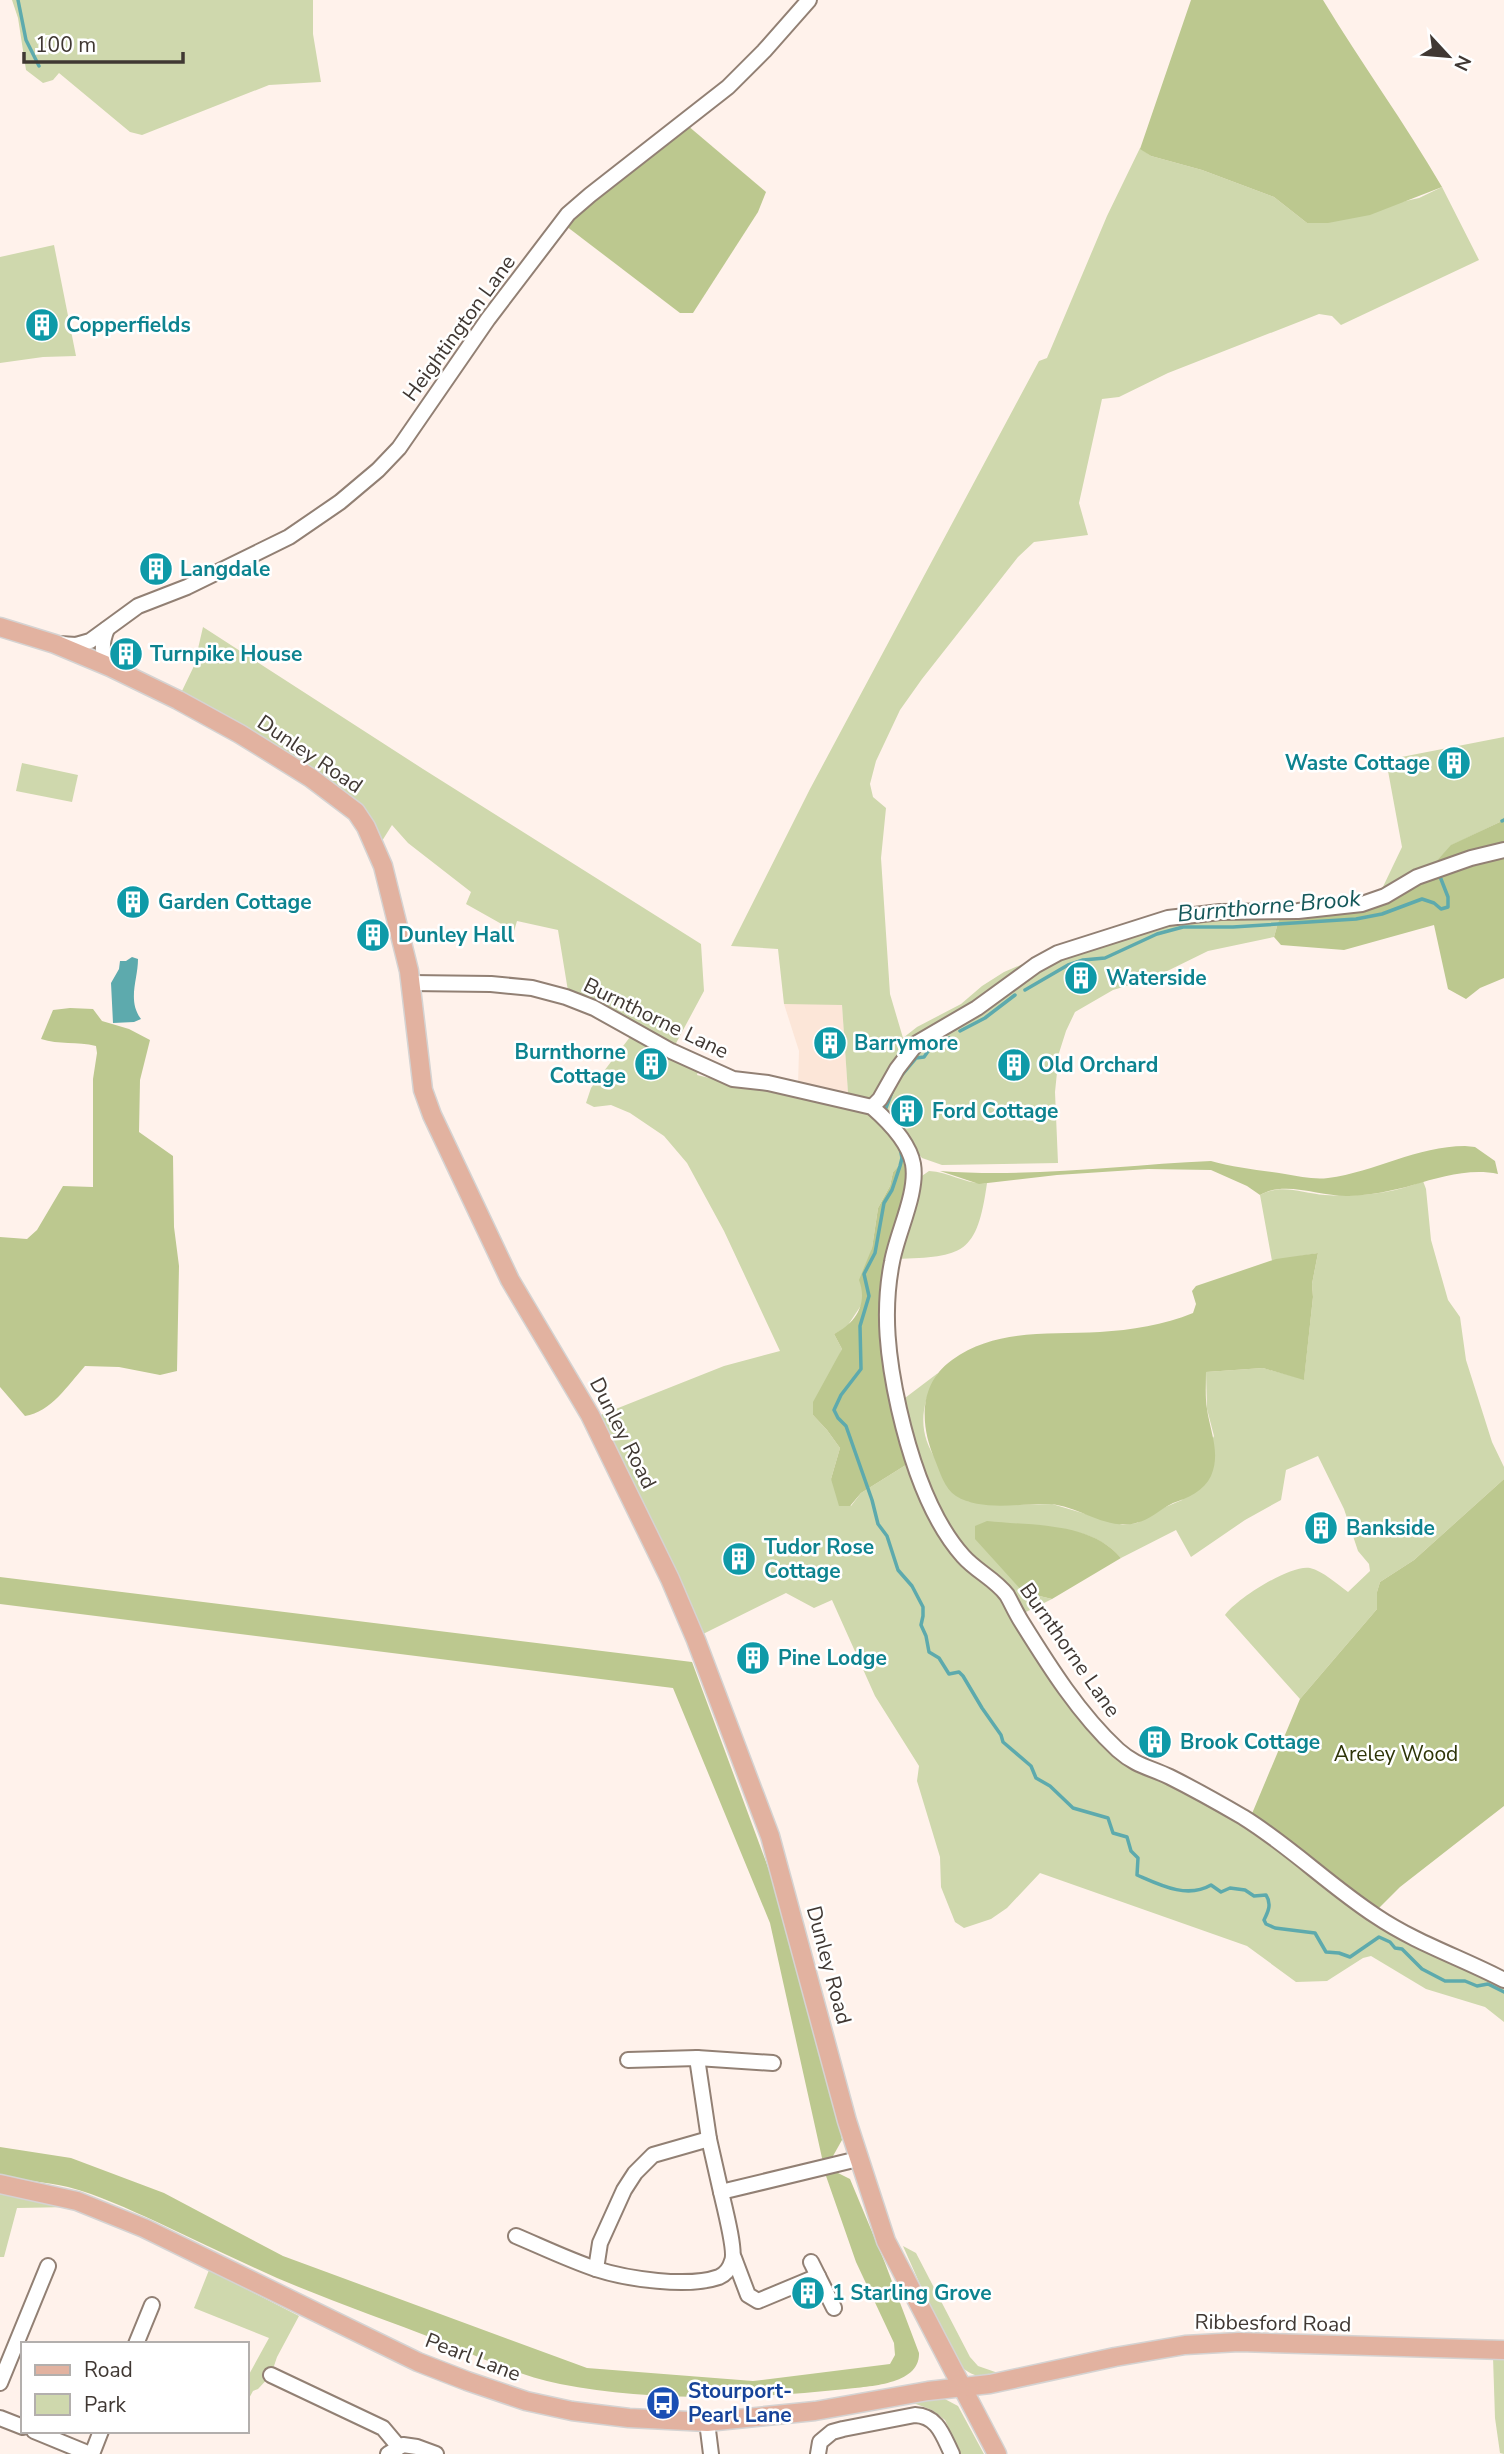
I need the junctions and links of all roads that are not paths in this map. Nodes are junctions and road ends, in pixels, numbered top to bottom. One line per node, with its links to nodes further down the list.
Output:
1 (809, 0): 3 (street, Heightington Lane)
2 (0, 627): 4 (main road, Dunley Road)
3 (107, 629): 4 (street, Heightington Lane); 5 (street)
4 (55, 644): 5 (main road, Dunley Road)
5 (110, 667): 7 (main road, Dunley Road)
6 (1504, 850): 8 (street)
7 (411, 983): 8 (street, Burnthorne Lane); 14 (main road, Dunley Road)
8 (872, 1107): 9 (street, Burnthorne Lane)
9 (1504, 1980)
10 (697, 2059): 11 (street); 12 (street); 13 (street)
11 (628, 2060)
12 (773, 2063)
13 (709, 2140): 16 (street); 21 (street)
14 (858, 2159): 16 (street); 29 (main road, Dunley Road)
15 (0, 2183): 31 (main road, Pearl Lane)
16 (722, 2192): 18 (street)
17 (516, 2236): 21 (street)
18 (734, 2258): 21 (street); 22 (street)
19 (811, 2262): 22 (street)
20 (48, 2266): 28 (street)
21 (596, 2269)
22 (818, 2276): 24 (street)
23 (152, 2305): 25 (street)
24 (834, 2308)
25 (137, 2342)
26 (1504, 2350): 29 (main road, Ribbesford Road)
27 (271, 2375): 35 (street)
28 (0, 2384)
29 (962, 2387): 31 (main road, Pearl Lane); 41 (main road, Dunley Road)
30 (0, 2418): 32 (street)
31 (707, 2422): 38 (street)
32 (21, 2426)
33 (39, 2433): 36 (street)
34 (100, 2433): 36 (street)
35 (393, 2450): 37 (street)
36 (91, 2454)
37 (436, 2454)
38 (711, 2454)
39 (818, 2454): 40 (street)
40 (952, 2454)
41 (997, 2454)

